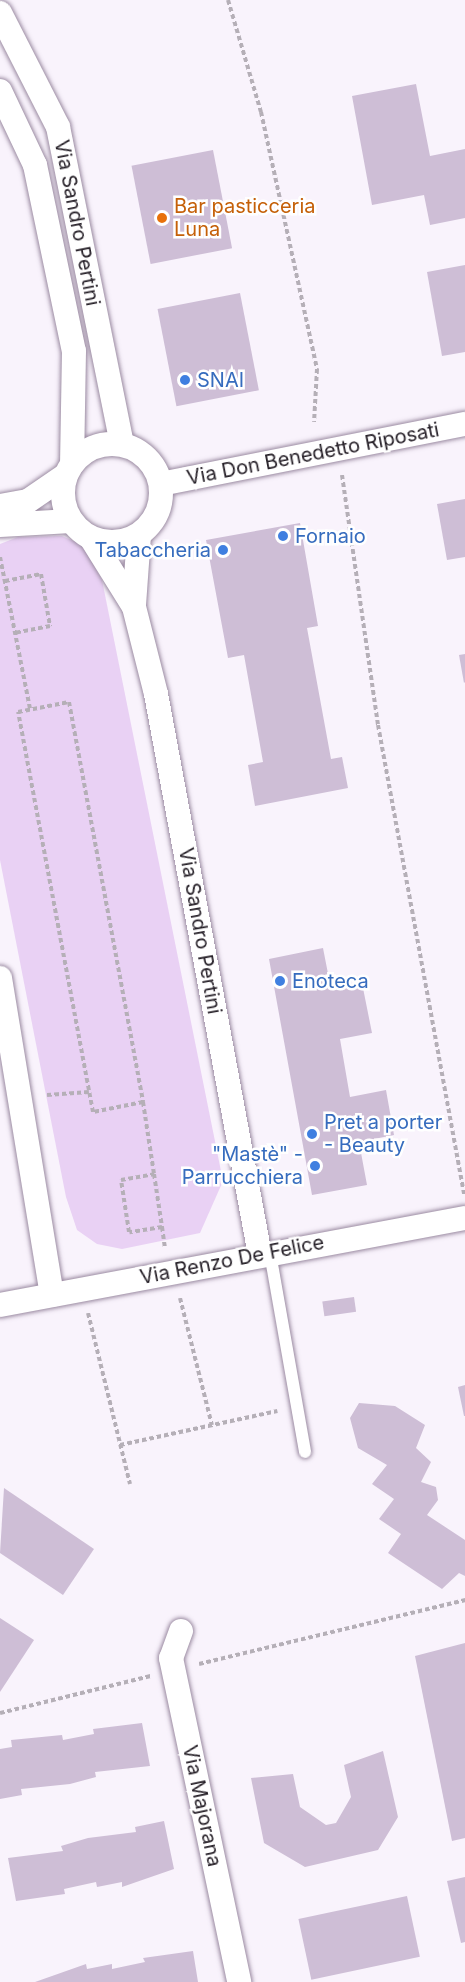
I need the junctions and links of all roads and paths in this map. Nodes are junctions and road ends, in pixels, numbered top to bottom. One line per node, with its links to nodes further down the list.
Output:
1 (228, 0): 4 (path)
2 (0, 13): 6 (street, Via Sandro Pertini)
3 (0, 91): 8 (street, Via Sandro Pertini)
4 (314, 422)
5 (465, 424): 7 (street, Via Don Benedetto Riposati)
6 (122, 444): 8 (street); 9 (street)
7 (338, 449): 9 (street, Via Don Benedetto Riposati); 25 (path)
8 (69, 470): 10 (street); 11 (street)
9 (161, 484): 13 (street)
10 (0, 506)
11 (71, 521): 12 (street); 14 (street)
12 (0, 525)
13 (139, 535): 14 (street); 17 (street, Via Sandro Pertini)
14 (91, 538): 17 (street, Via Sandro Pertini)
15 (0, 557): 16 (path)
16 (5, 581): 18 (path); 18 (path)
17 (134, 608): 28 (street, Via Sandro Pertini)
18 (15, 633): 19 (path)
19 (30, 710): 21 (path); 23 (path)
20 (0, 978): 32 (street)
21 (89, 1092): 22 (path); 23 (path)
22 (46, 1095)
23 (143, 1102): 24 (path)
24 (154, 1174): 27 (path); 27 (path)
25 (465, 1204)
26 (465, 1218): 28 (street, Via Renzo De Felice)
27 (162, 1227): 29 (path)
28 (265, 1254): 31 (street, Via Renzo De Felice); 34 (lane)
29 (167, 1258)
30 (178, 1288): 35 (path)
31 (82, 1289): 32 (street, Via Renzo De Felice); 36 (path)
32 (52, 1295): 33 (street, Via Renzo De Felice)
33 (0, 1305)
34 (297, 1406): 35 (path); 37 (lane)
35 (212, 1425): 36 (path)
36 (120, 1445): 38 (path)
37 (305, 1452)
38 (130, 1484)
39 (465, 1600): 41 (path)
40 (181, 1631): 41 (street, Via Majorana)
41 (174, 1670): 42 (path); 43 (street, Via Majorana)
42 (0, 1713)
43 (239, 1982)

